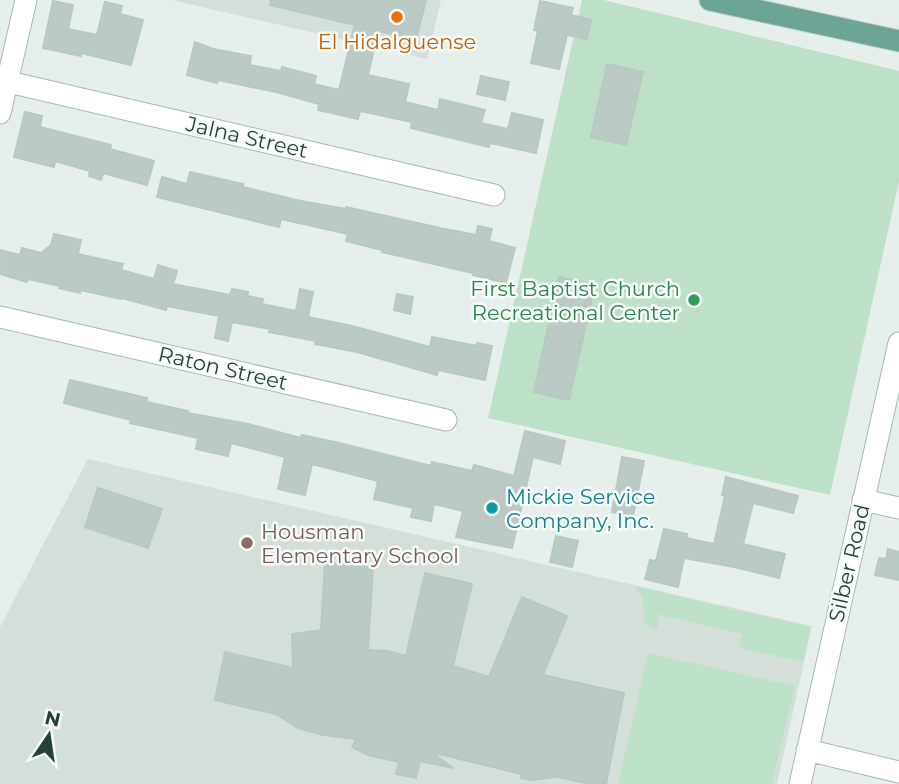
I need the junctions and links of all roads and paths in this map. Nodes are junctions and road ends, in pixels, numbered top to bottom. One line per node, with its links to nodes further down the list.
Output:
1 (26, 0): 4 (street)
2 (710, 0): 3 (main road)
3 (899, 41)
4 (4, 81): 5 (street); 6 (street, Jalna Street)
5 (0, 113)
6 (494, 194)
7 (0, 317): 9 (street, Raton Street)
8 (899, 343): 10 (street, Silber Road)
9 (446, 419)
10 (863, 500): 11 (street); 12 (street, Silber Road)
11 (899, 508)
12 (807, 750): 13 (street); 14 (street, Silber Road)
13 (899, 772)
14 (800, 784)

